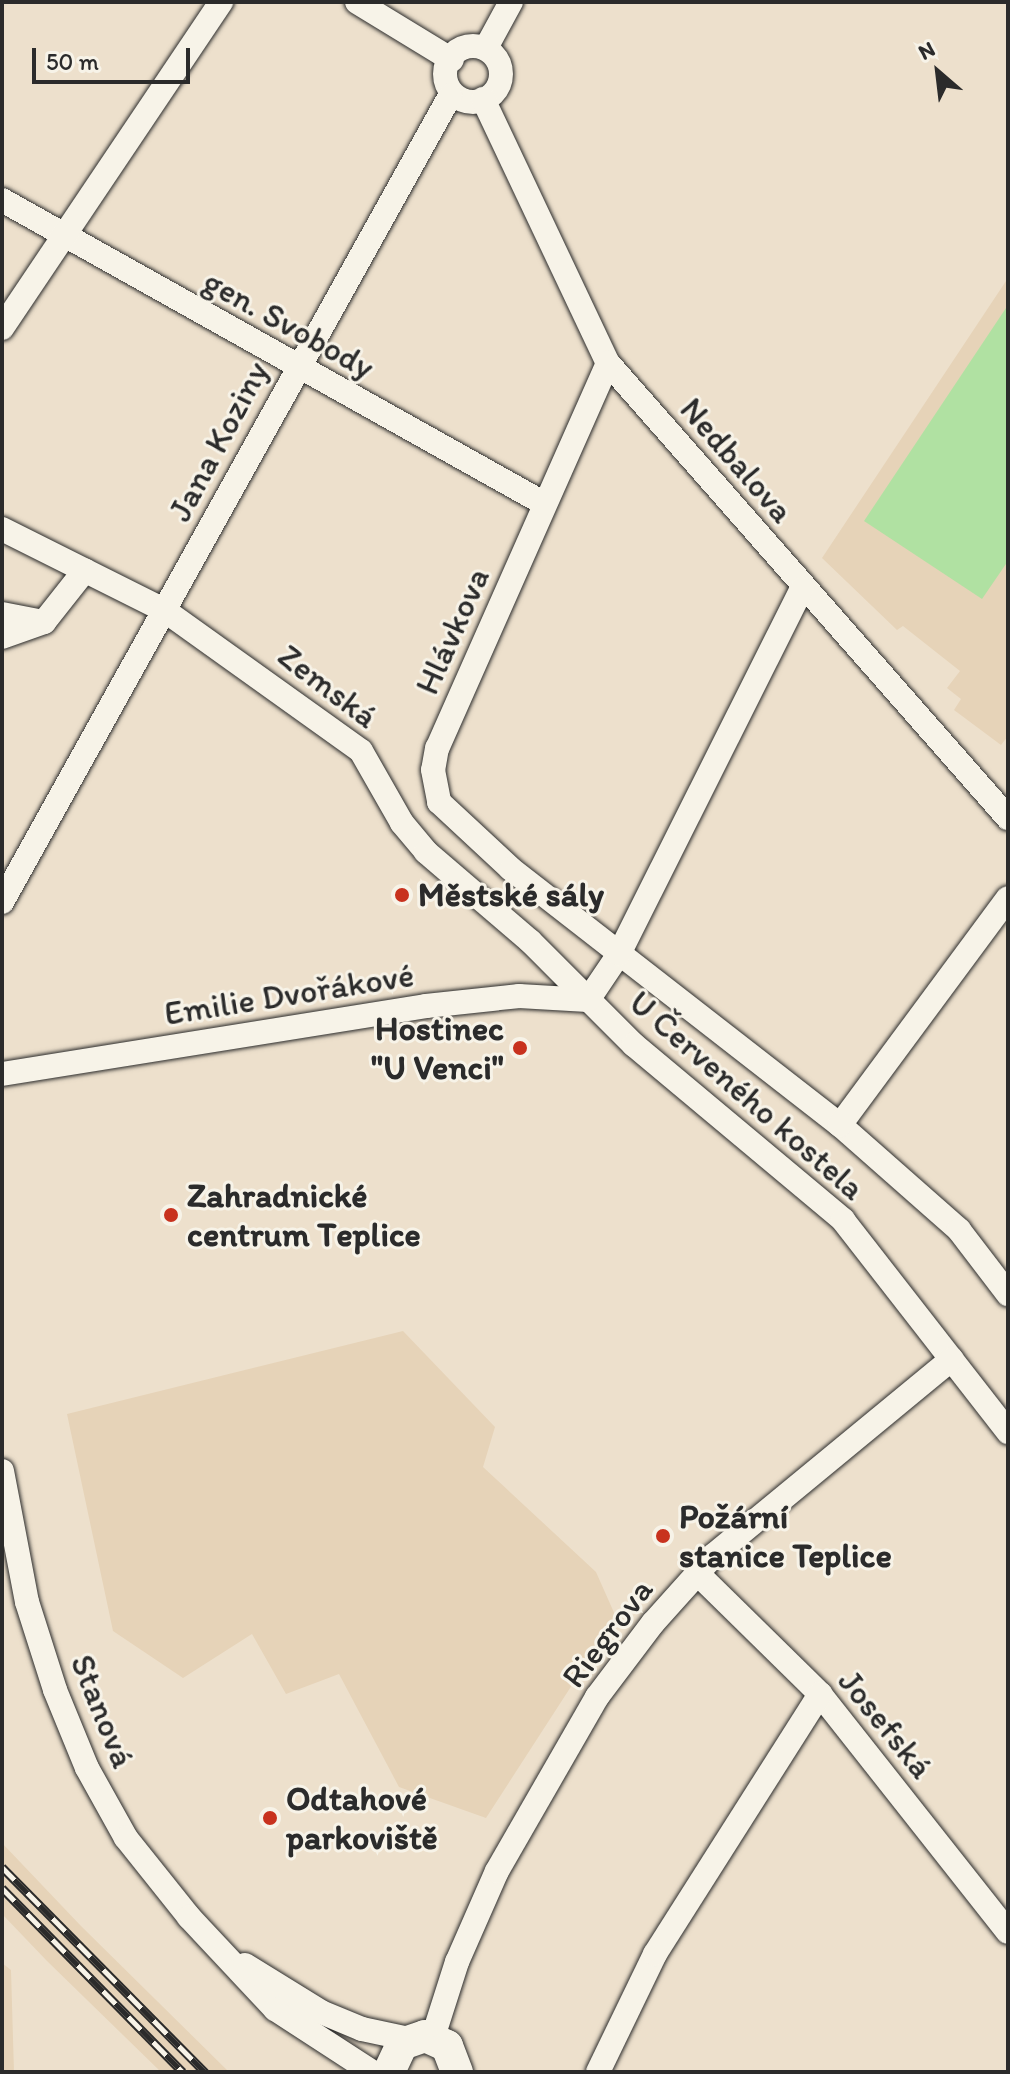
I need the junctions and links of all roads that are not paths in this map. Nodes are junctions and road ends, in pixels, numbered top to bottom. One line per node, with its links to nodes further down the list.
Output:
1 (221, 2): 9 (street)
2 (357, 2): 5 (street)
3 (511, 2): 4 (street)
4 (487, 46): 5 (street); 7 (street)
5 (452, 60): 6 (street, Jana Koziny)
6 (450, 96): 7 (street); 12 (street, Jana Koziny)
7 (483, 99): 11 (street, Nedbalova)
8 (2, 200): 9 (street, gen. Svobody)
9 (63, 236): 10 (street); 12 (street, gen. Svobody)
10 (2, 328)
11 (608, 363): 13 (street, Hlávkova); 16 (street, Nedbalova)
12 (296, 367): 13 (street, gen. Svobody); 17 (street, Jana Koziny)
13 (545, 504): 24 (street, Hlávkova)
14 (2, 529): 15 (street, Zemská)
15 (85, 570): 17 (street, Zemská); 19 (street)
16 (802, 589): 21 (street, Nedbalova); 24 (street)
17 (164, 610): 23 (street); 25 (street, Zemská)
18 (2, 614): 19 (street)
19 (44, 622): 20 (street)
20 (2, 637)
21 (1008, 818)
22 (1008, 898): 27 (street)
23 (2, 902)
24 (619, 954): 25 (street, U Červeného kostela); 27 (street, U Červeného kostela)
25 (588, 1000): 26 (street, Emilie Dvořákové); 29 (street, U Červeného kostela)
26 (2, 1074)
27 (840, 1125): 28 (street, U Červeného kostela)
28 (1004, 1276)
29 (952, 1359): 30 (street, U Červeného kostela); 32 (street, Riegrova)
30 (1008, 1432)
31 (2, 1471): 35 (street, Stanová)
32 (697, 1573): 33 (street, Josefská); 36 (street, Riegrova)
33 (820, 1694): 34 (street, Josefská); 40 (street)
34 (1008, 1932)
35 (213, 1943): 36 (street, Stanová); 38 (street, Stanová)
36 (421, 2038): 37 (main road); 39 (main road)
37 (460, 2068)
38 (372, 2072)
39 (389, 2072)
40 (598, 2072)

